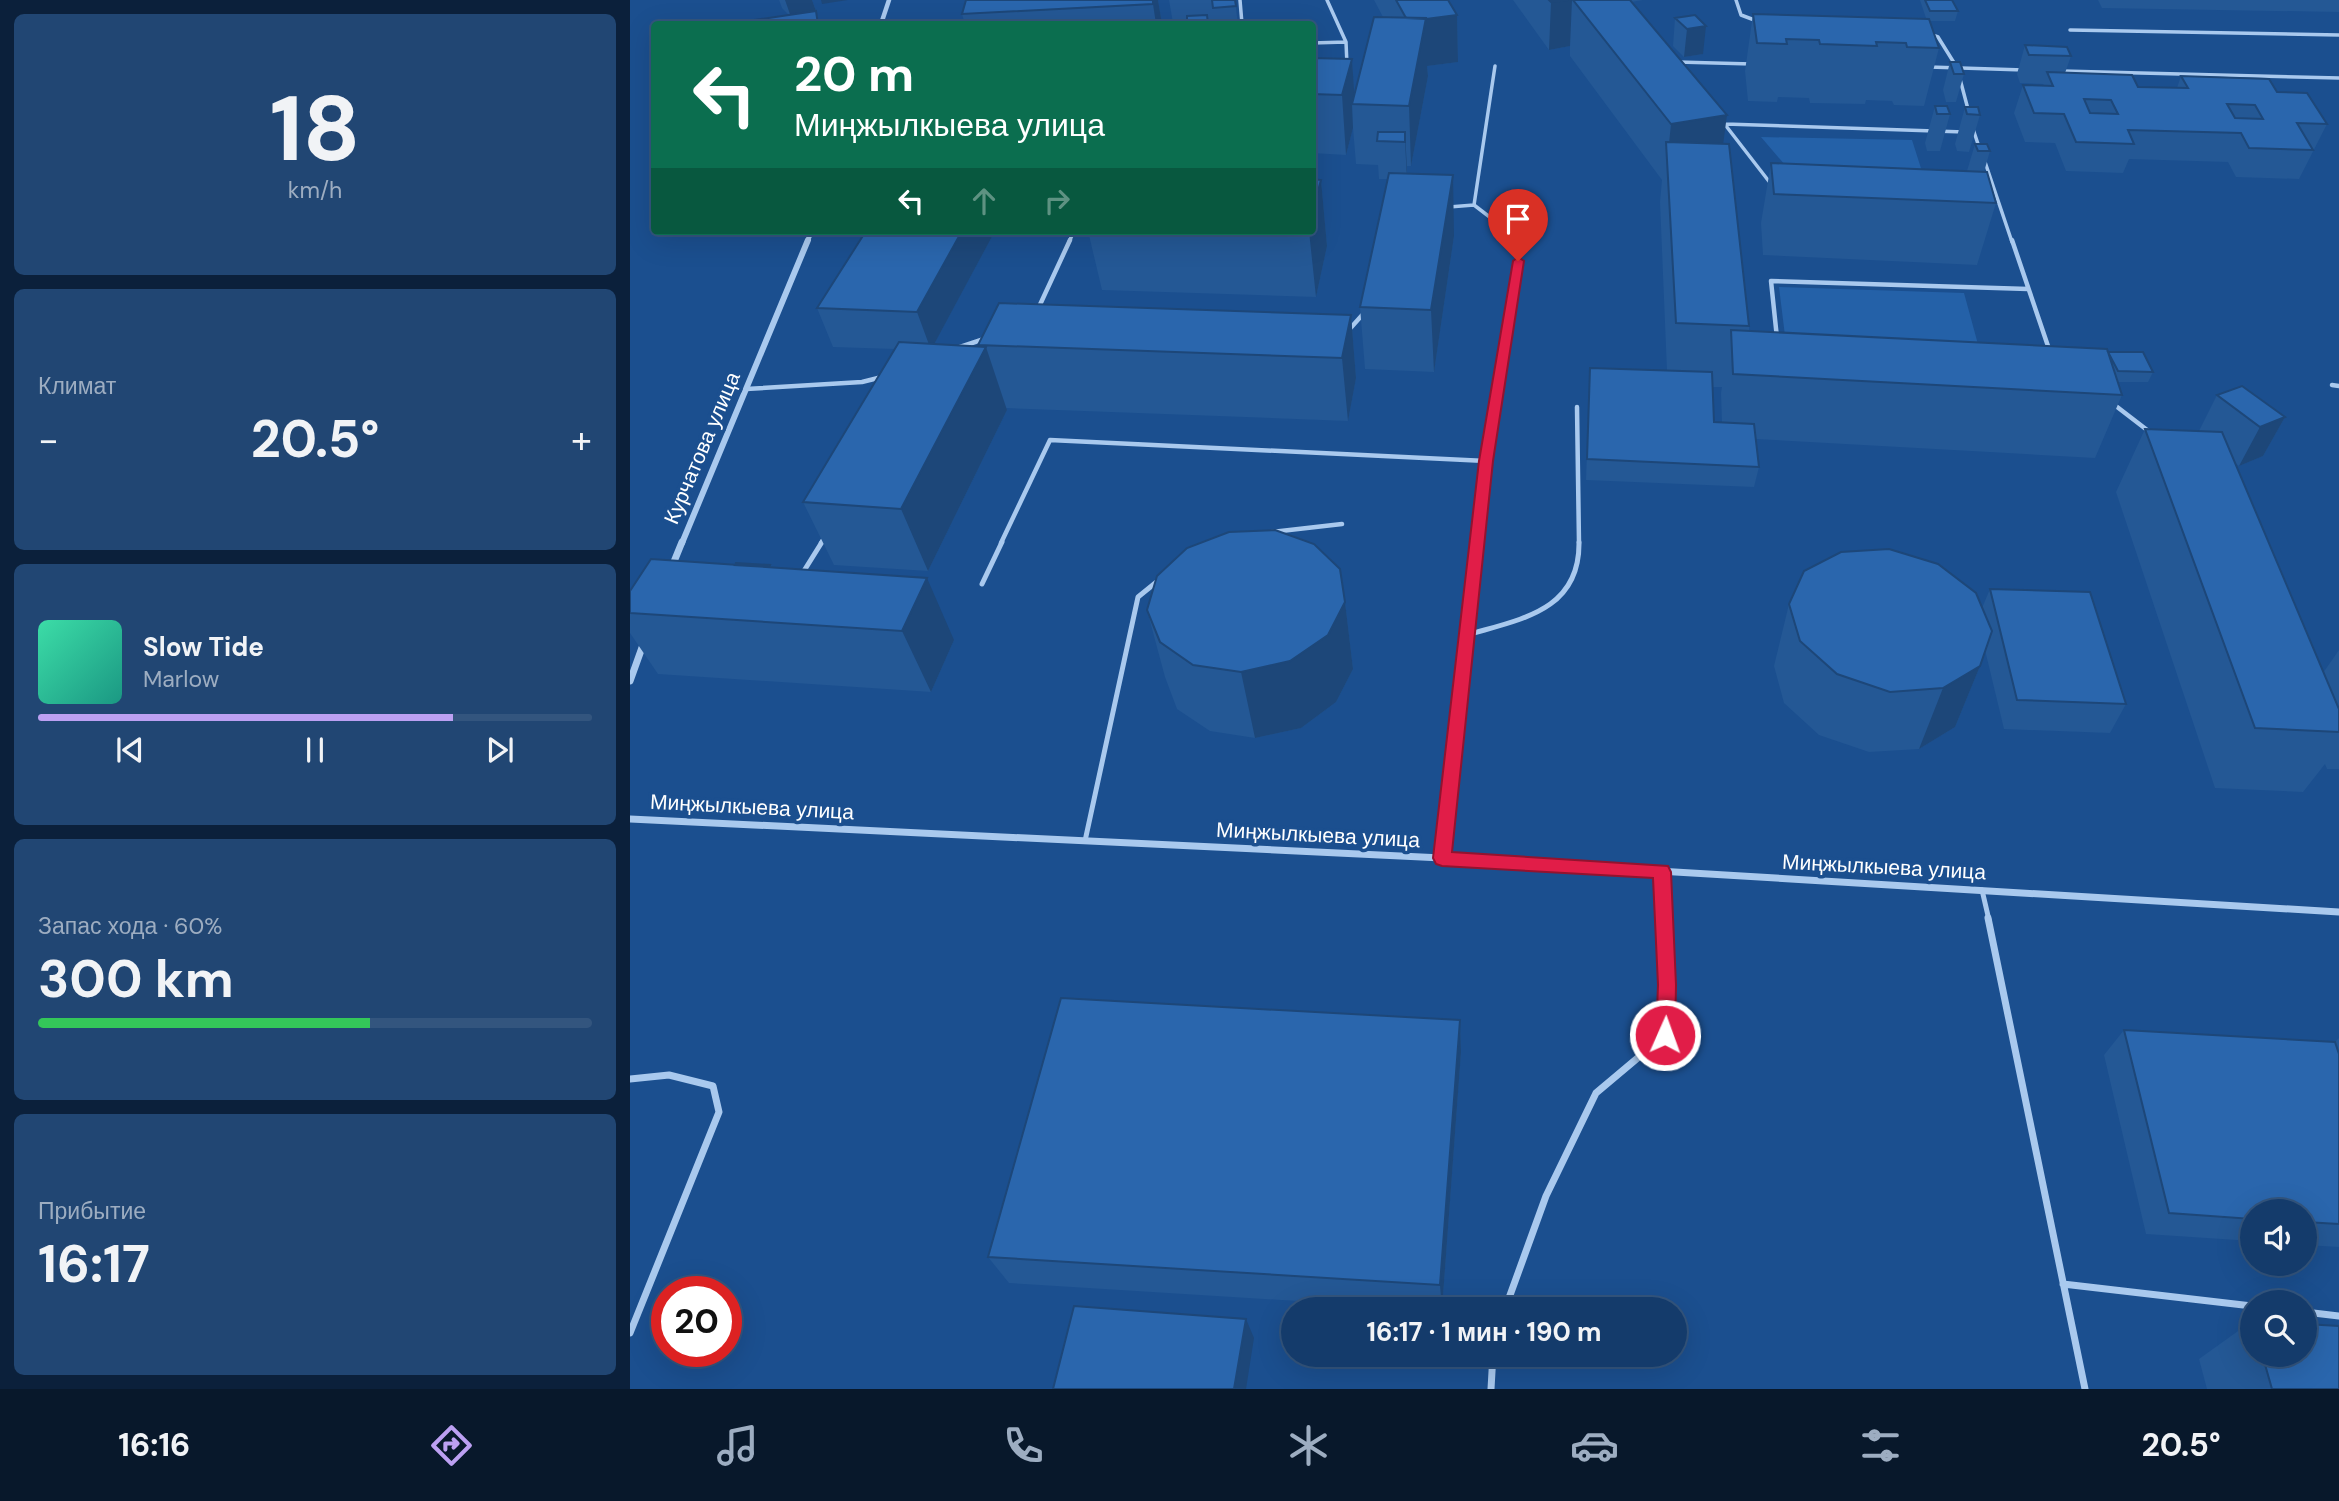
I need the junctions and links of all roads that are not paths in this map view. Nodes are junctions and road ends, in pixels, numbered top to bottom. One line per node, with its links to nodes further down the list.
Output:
1 (889, 0): 5 (street)
2 (1240, 0): 6 (lane)
3 (1327, 0): 11 (lane)
4 (1736, 0): 7 (lane)
5 (882, 21)
6 (1242, 21)
7 (1763, 21)
8 (2070, 30): 10 (lane)
9 (1924, 31): 16 (lane)
10 (2339, 35)
11 (1346, 42): 12 (lane); 20 (lane)
12 (1316, 43)
13 (1756, 64): 19 (lane)
14 (1495, 66): 27 (lane)
15 (1917, 67): 16 (lane)
16 (1957, 68): 17 (lane); 24 (lane)
17 (2025, 70)
18 (2053, 70): 21 (lane)
19 (1683, 72)
20 (1348, 74)
21 (2339, 78)
22 (1716, 114): 23 (lane)
23 (1725, 124): 24 (lane); 25 (lane)
24 (1974, 132): 28 (lane)
25 (1773, 186)
26 (1986, 204): 28 (lane)
27 (1474, 205): 29 (lane); 47 (lane)
28 (2000, 205): 32 (lane)
29 (1438, 208)
30 (810, 235): 43 (street, Курчатова улица)
31 (1072, 235): 34 (lane)
32 (2028, 289): 37 (lane); 39 (lane)
33 (1366, 311): 36 (lane)
34 (1035, 313)
35 (998, 336): 38 (lane)
36 (1342, 338)
37 (1778, 344)
38 (953, 349)
39 (2050, 354)
40 (885, 377): 43 (lane)
41 (2332, 385): 42 (lane)
42 (2339, 386)
43 (746, 389): 51 (street, Курчатова улица)
44 (2109, 401): 46 (lane)
45 (1577, 407): 56 (lane)
46 (2161, 441)
47 (1486, 461): 54 (lane); 56 (lane)
48 (1342, 524): 50 (lane)
49 (828, 533): 53 (lane)
50 (1260, 533)
51 (669, 572)
52 (1166, 575): 59 (lane)
53 (799, 579)
54 (982, 584)
55 (647, 633): 57 (street)
56 (1467, 635): 60 (lane)
57 (630, 681)
58 (630, 819): 59 (street, Миңжылкыева улица)
59 (1085, 841): 60 (street, Миңжылкыева улица)
60 (1442, 858): 61 (street, Миңжылкыева улица)
61 (1662, 872): 62 (street, Миңжылкыева улица); 66 (lane)
62 (1982, 890): 63 (street, Миңжылкыева улица); 65 (lane)
63 (2339, 912)
64 (630, 1079): 70 (lane)
65 (2063, 1284): 67 (lane); 73 (lane)
66 (1509, 1297)
67 (2240, 1305)
68 (2317, 1313): 69 (lane)
69 (2339, 1316)
70 (630, 1333)
71 (1492, 1367): 72 (lane)
72 (1491, 1389)
73 (2085, 1389)

